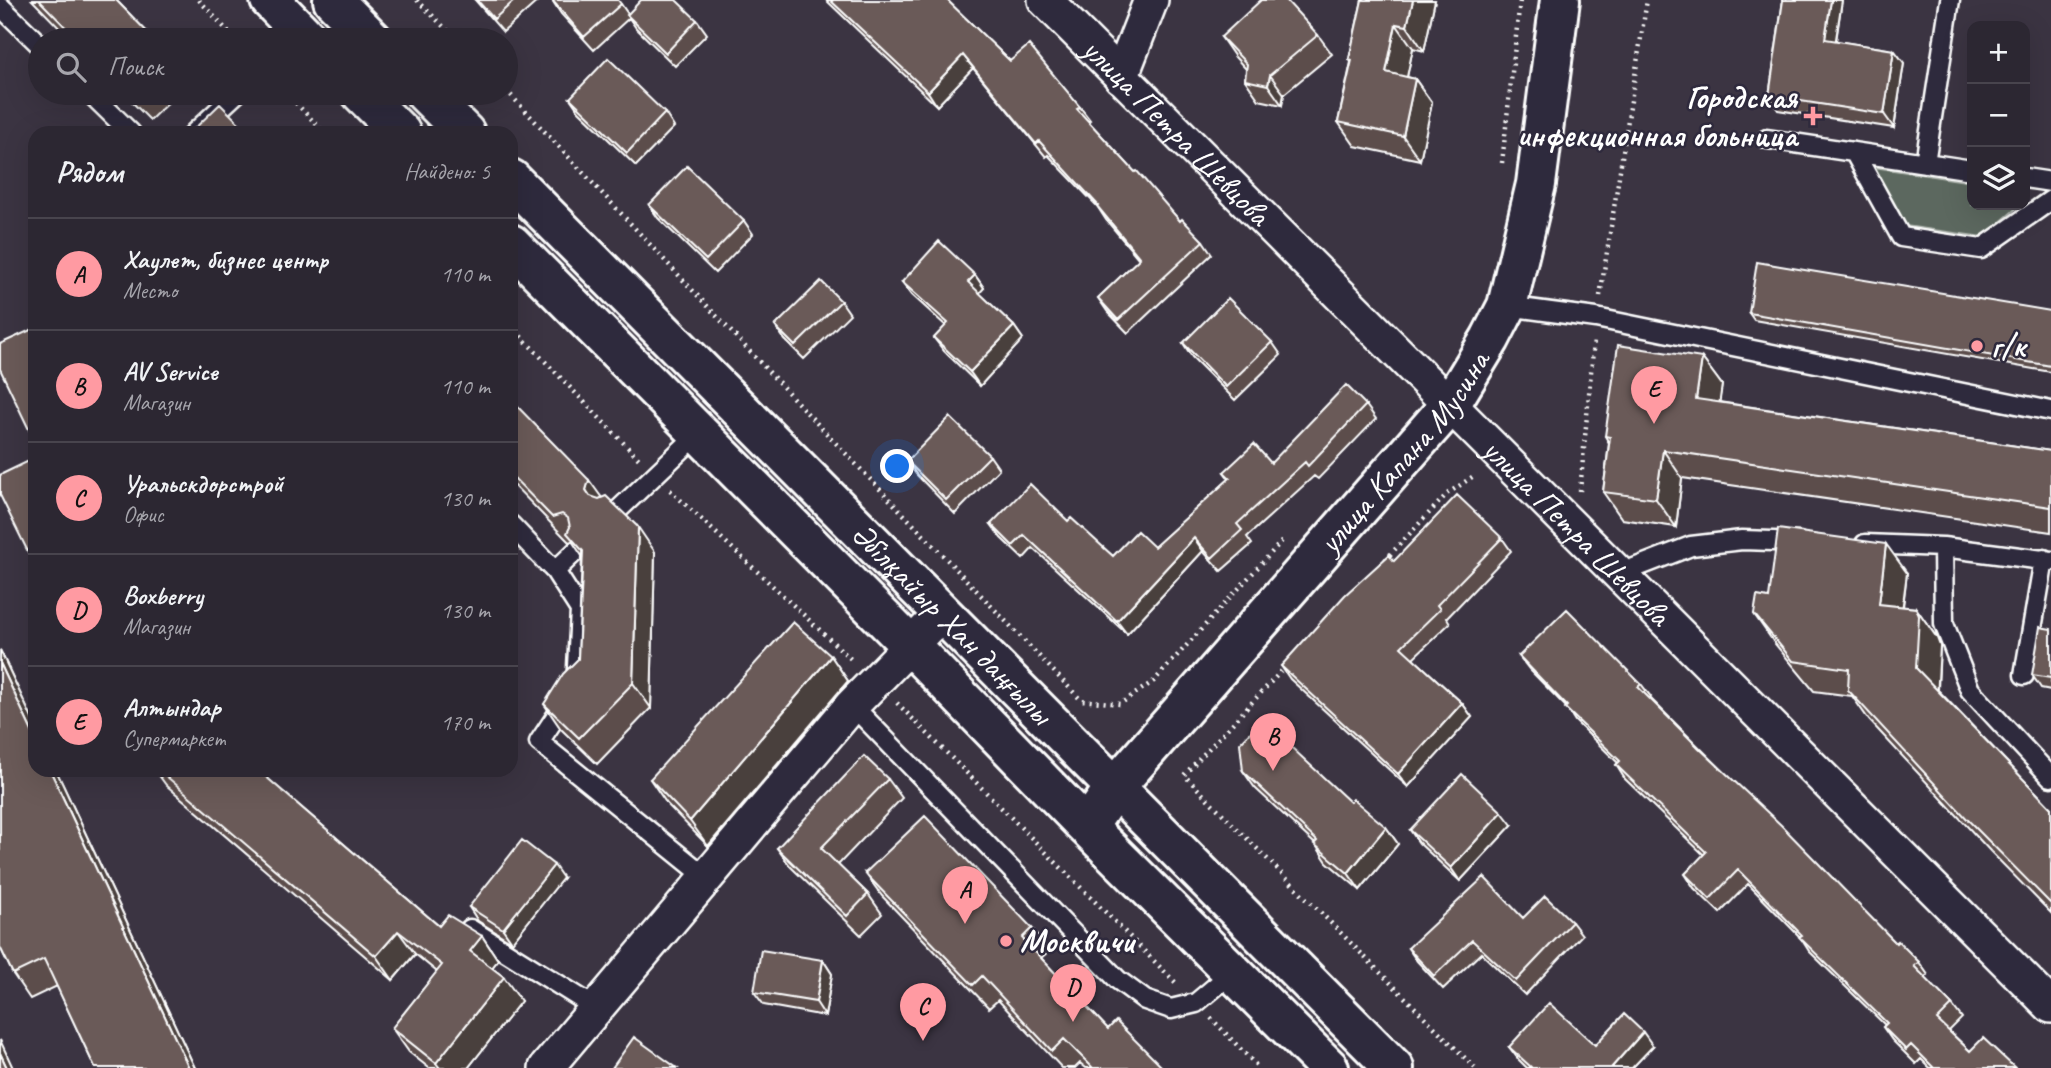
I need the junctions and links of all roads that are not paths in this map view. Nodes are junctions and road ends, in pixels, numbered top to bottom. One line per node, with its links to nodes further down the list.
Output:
1 (270, 0): 7 (main road)
2 (1045, 0): 10 (street, улица Петра Шевцова)
3 (1151, 0): 10 (street)
4 (1560, 0): 28 (main road, улица Капана Мусина)
5 (1950, 0): 21 (lane)
6 (0, 5): 9 (lane)
7 (316, 20): 8 (main road)
8 (339, 28)
9 (28, 33)
10 (1121, 77): 29 (street, улица Петра Шевцова)
11 (102, 105): 15 (lane)
12 (224, 105): 16 (lane)
13 (373, 105): 17 (main road)
14 (437, 105): 18 (main road)
15 (124, 126)
16 (202, 126)
17 (394, 126)
18 (458, 126)
19 (1767, 139): 20 (lane)
20 (1854, 152): 21 (lane); 26 (lane)
21 (1925, 163): 22 (lane)
22 (1967, 169)
23 (2030, 179): 24 (lane)
24 (2051, 182)
25 (518, 186): 41 (main road, Әбілқайыр Хан даңғылы)
26 (2051, 200)
27 (518, 251): 31 (main road, Әбілқайыр Хан даңғылы)
28 (1507, 306): 29 (main road, улица Капана Мусина); 30 (lane)
29 (1450, 404): 40 (street, улица Петра Шевцова); 46 (main road, улица Капана Мусина)
30 (2051, 411)
31 (699, 433): 32 (lane); 42 (main road, Әбілқайыр Хан даңғылы)
32 (615, 513)
33 (518, 532): 39 (lane)
34 (1822, 542): 40 (lane)
35 (1849, 544): 36 (lane)
36 (1943, 547): 38 (lane); 45 (lane)
37 (577, 550): 39 (lane)
38 (2047, 560): 43 (lane)
39 (555, 571): 48 (lane)
40 (1619, 574): 51 (street, улица Петра Шевцова)
41 (942, 613): 42 (street); 46 (main road, Әбілқайыр Хан даңғылы)
42 (910, 645): 44 (street); 47 (main road, Әбілқайыр Хан даңғылы)
43 (2025, 675)
44 (852, 705): 48 (street); 50 (lane)
45 (2051, 777)
46 (1114, 788): 47 (main road, улица Капана Мусина); 55 (main road, Әбілқайыр Хан даңғылы)
47 (1088, 826): 50 (main road, Әбілқайыр Хан даңғылы)
48 (706, 877): 52 (street)
49 (470, 929): 52 (lane)
50 (1233, 972): 54 (main road, Әбілқайыр Хан даңғылы)
51 (2051, 1006)
52 (596, 1009): 53 (street)
53 (546, 1068)
54 (1329, 1068)
55 (1394, 1068)

